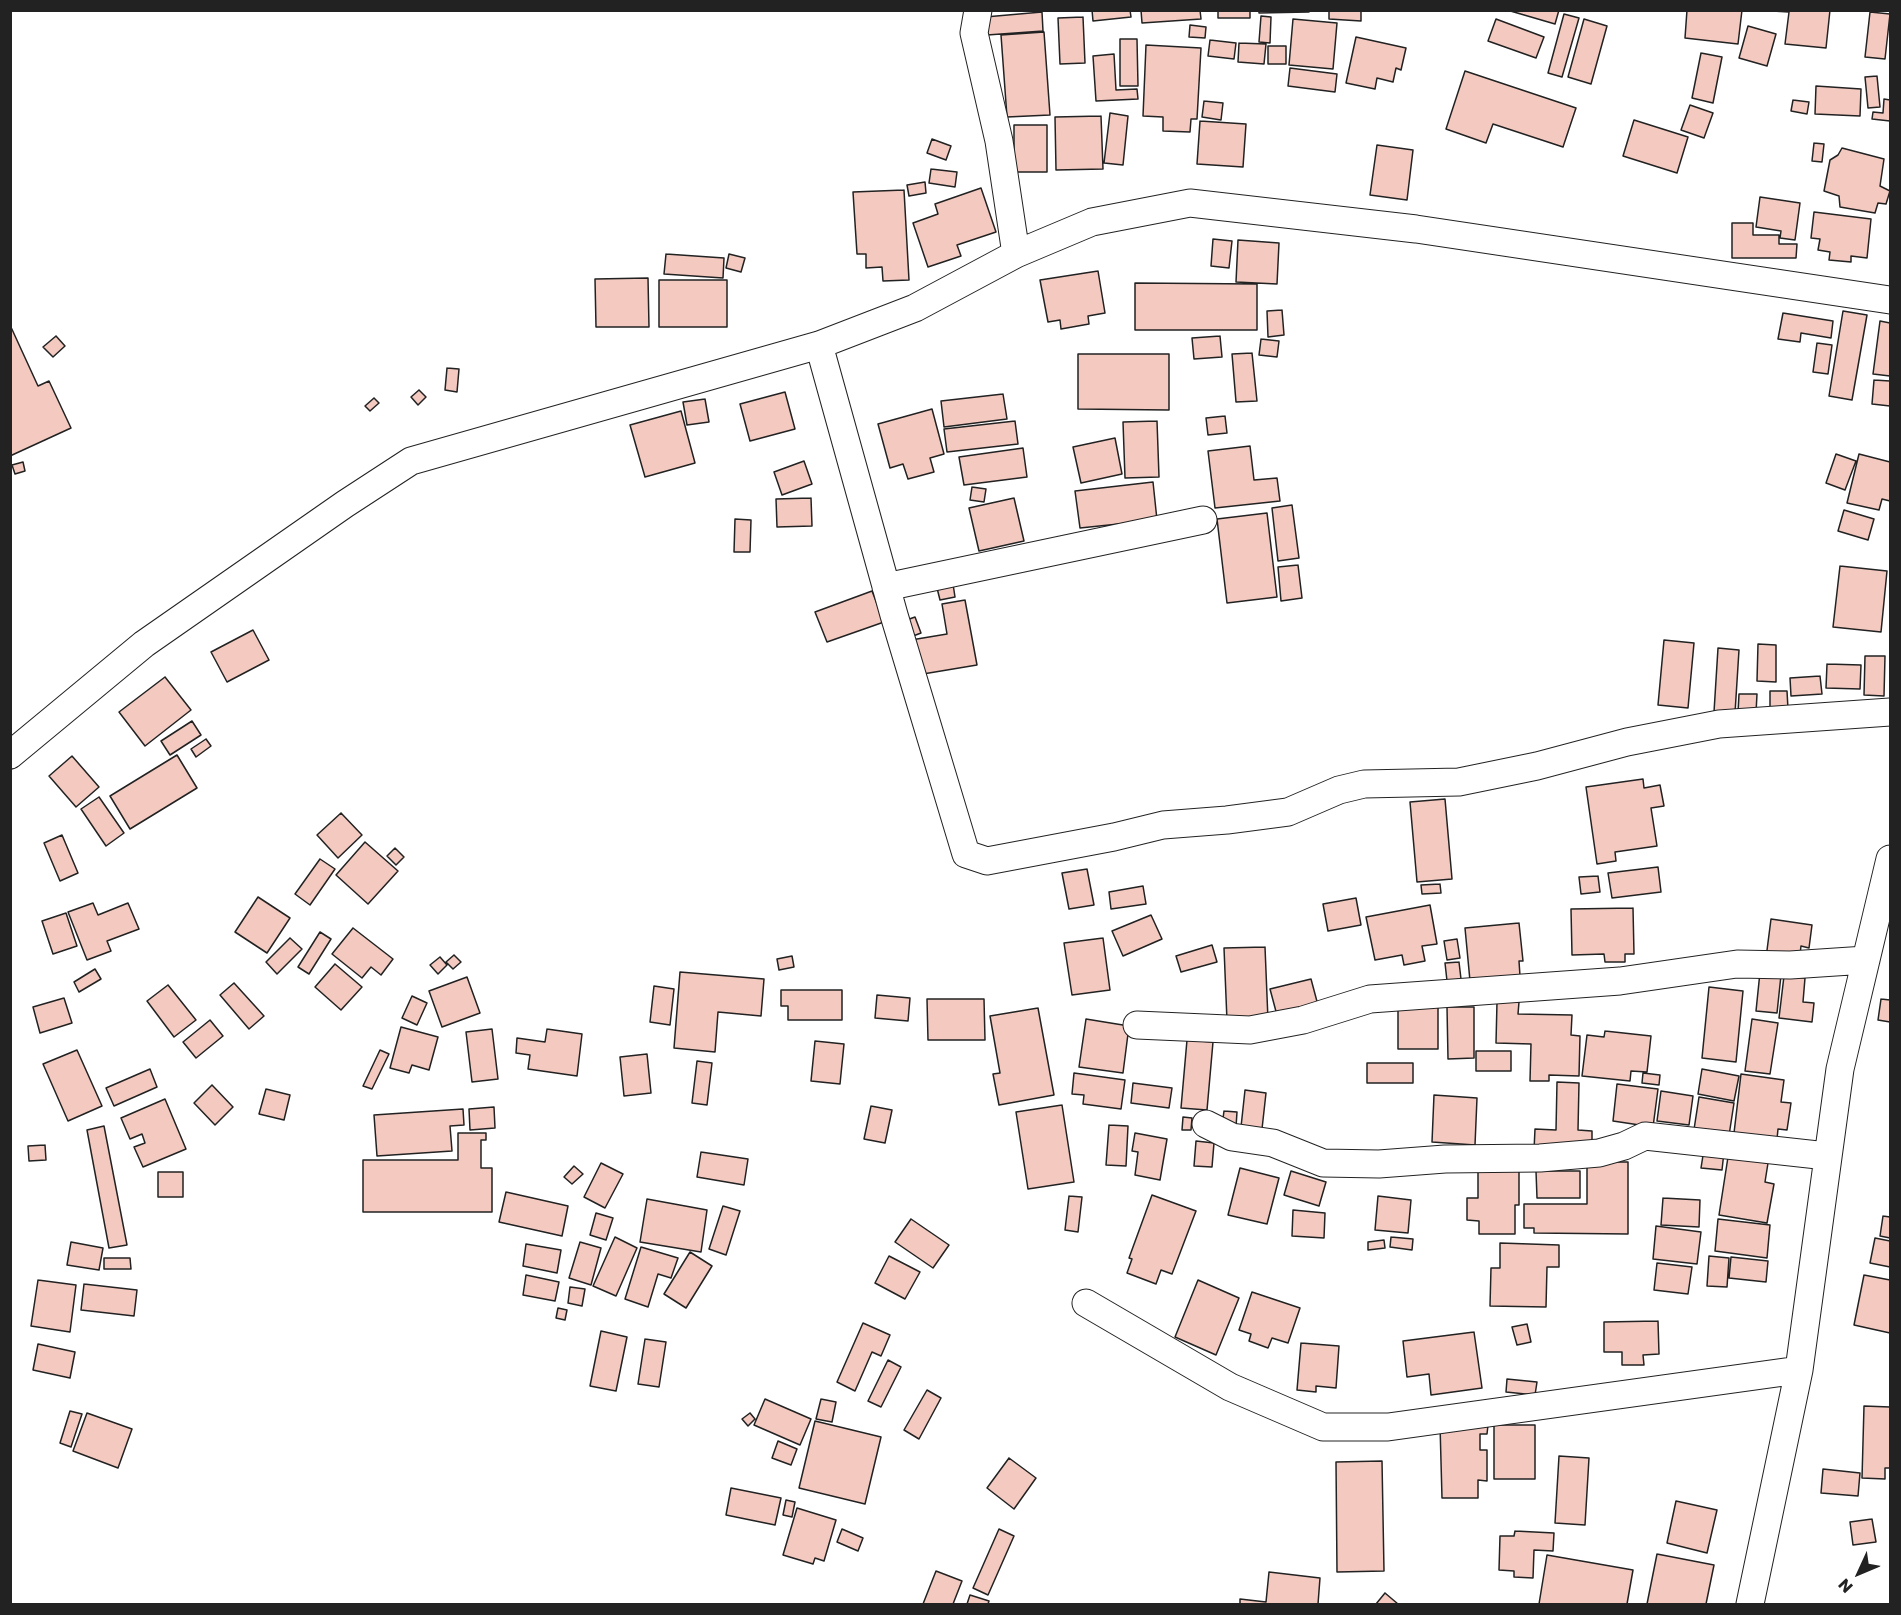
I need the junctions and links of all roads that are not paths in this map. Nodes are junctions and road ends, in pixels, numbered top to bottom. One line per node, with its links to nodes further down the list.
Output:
1 (978, 10): 2 (street)
2 (1016, 254): 3 (street); 4 (street)
3 (1890, 300)
4 (819, 345): 6 (street); 8 (street)
5 (1203, 520): 6 (street)
6 (886, 587): 7 (street)
7 (1890, 712)
8 (10, 755)
9 (1890, 859): 10 (street)
10 (1866, 960): 11 (street); 13 (street)
11 (1137, 1025)
12 (1206, 1124): 13 (street)
13 (1827, 1156): 15 (street)
14 (1086, 1303): 15 (street)
15 (1798, 1370): 16 (street)
16 (1750, 1605)

